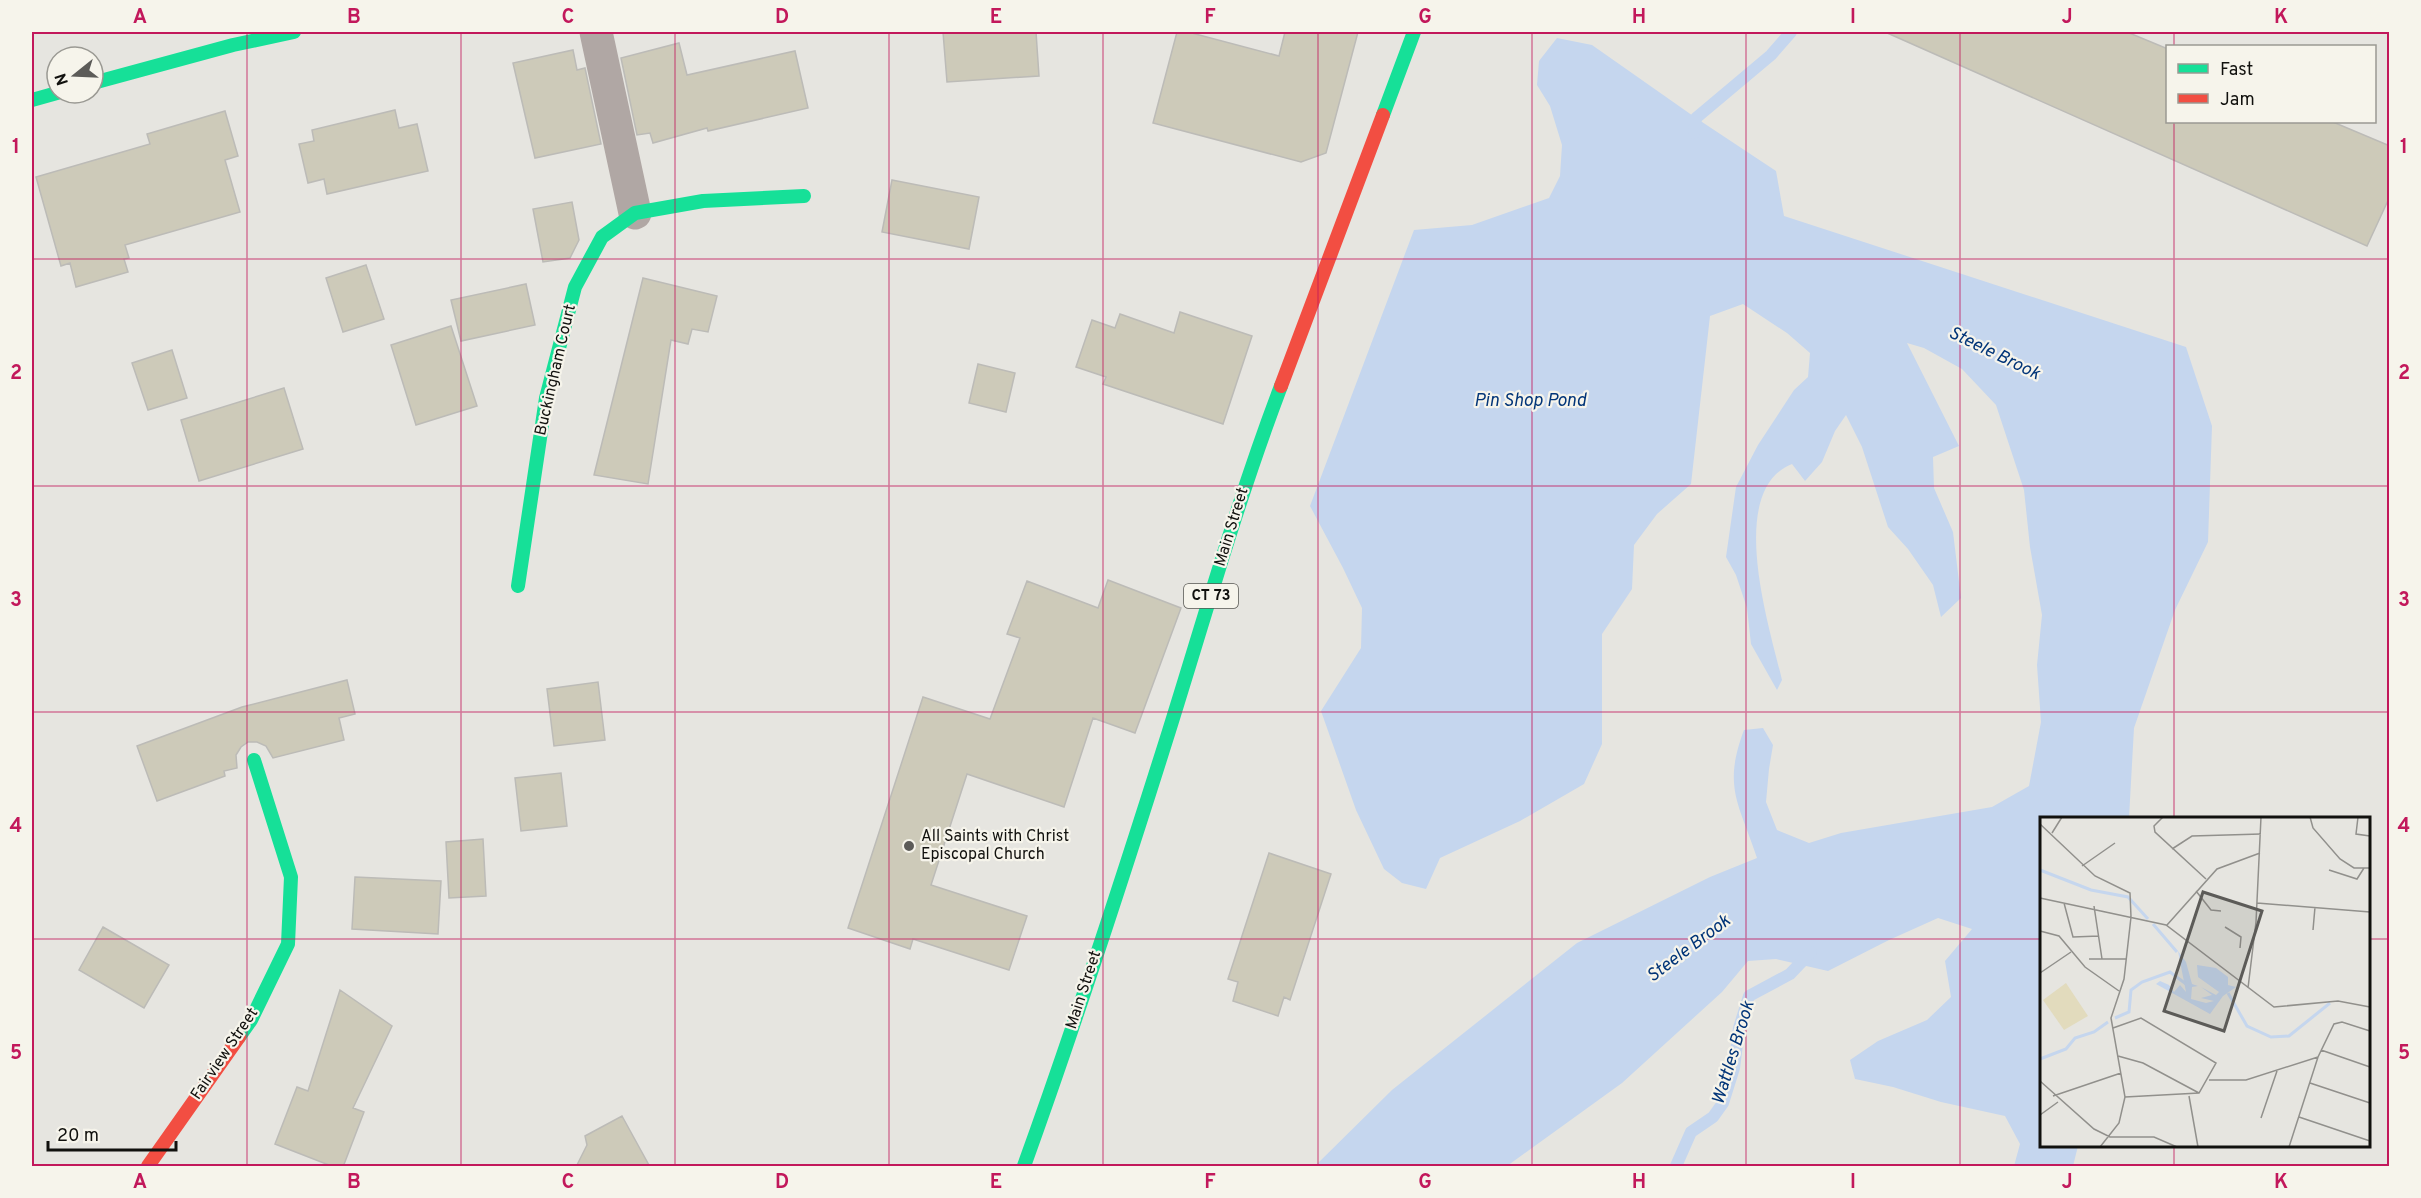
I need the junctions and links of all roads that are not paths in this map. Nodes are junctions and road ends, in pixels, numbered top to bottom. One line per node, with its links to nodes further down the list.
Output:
1 (294, 32): 4 (main road)
2 (596, 32): 6 (street)
3 (1414, 32): 10 (main road, Main Street / CT 73)
4 (105, 80)
5 (804, 196): 6 (main road, Buckingham Court)
6 (635, 213): 7 (main road, Buckingham Court)
7 (518, 586)
8 (254, 760): 9 (main road, Fairview Street)
9 (148, 1167)
10 (1024, 1167)

